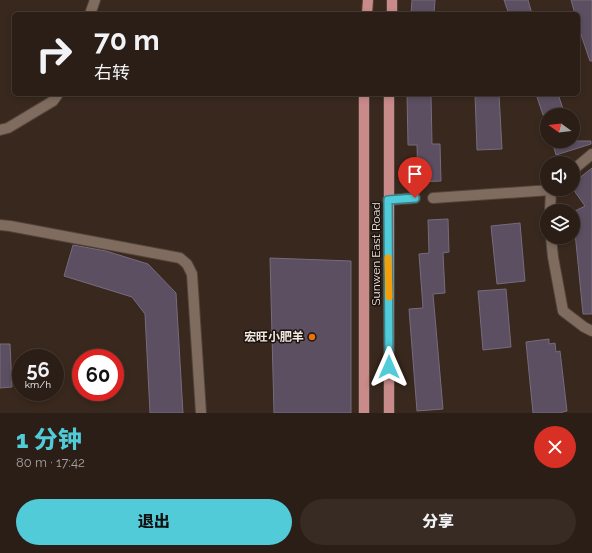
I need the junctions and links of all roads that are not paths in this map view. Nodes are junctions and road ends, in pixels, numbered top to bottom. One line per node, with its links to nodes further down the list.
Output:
1 (95, 0): 4 (street)
2 (368, 0): 5 (main road)
3 (392, 0): 6 (main road)
4 (91, 12)
5 (367, 12)
6 (392, 12)
7 (57, 96): 10 (street)
8 (364, 96): 21 (main road, Sunwen East Road)
9 (389, 96): 16 (main road, Sunwen East Road)
10 (0, 130)
11 (592, 154): 12 (street)
12 (580, 164)
13 (540, 190): 15 (street)
14 (415, 198): 16 (street)
15 (432, 198)
16 (388, 200): 22 (main road, Sunwen East Road)
17 (0, 225): 20 (street)
18 (552, 244): 19 (street)
19 (592, 331)
20 (201, 413)
21 (364, 413)
22 (389, 413)

